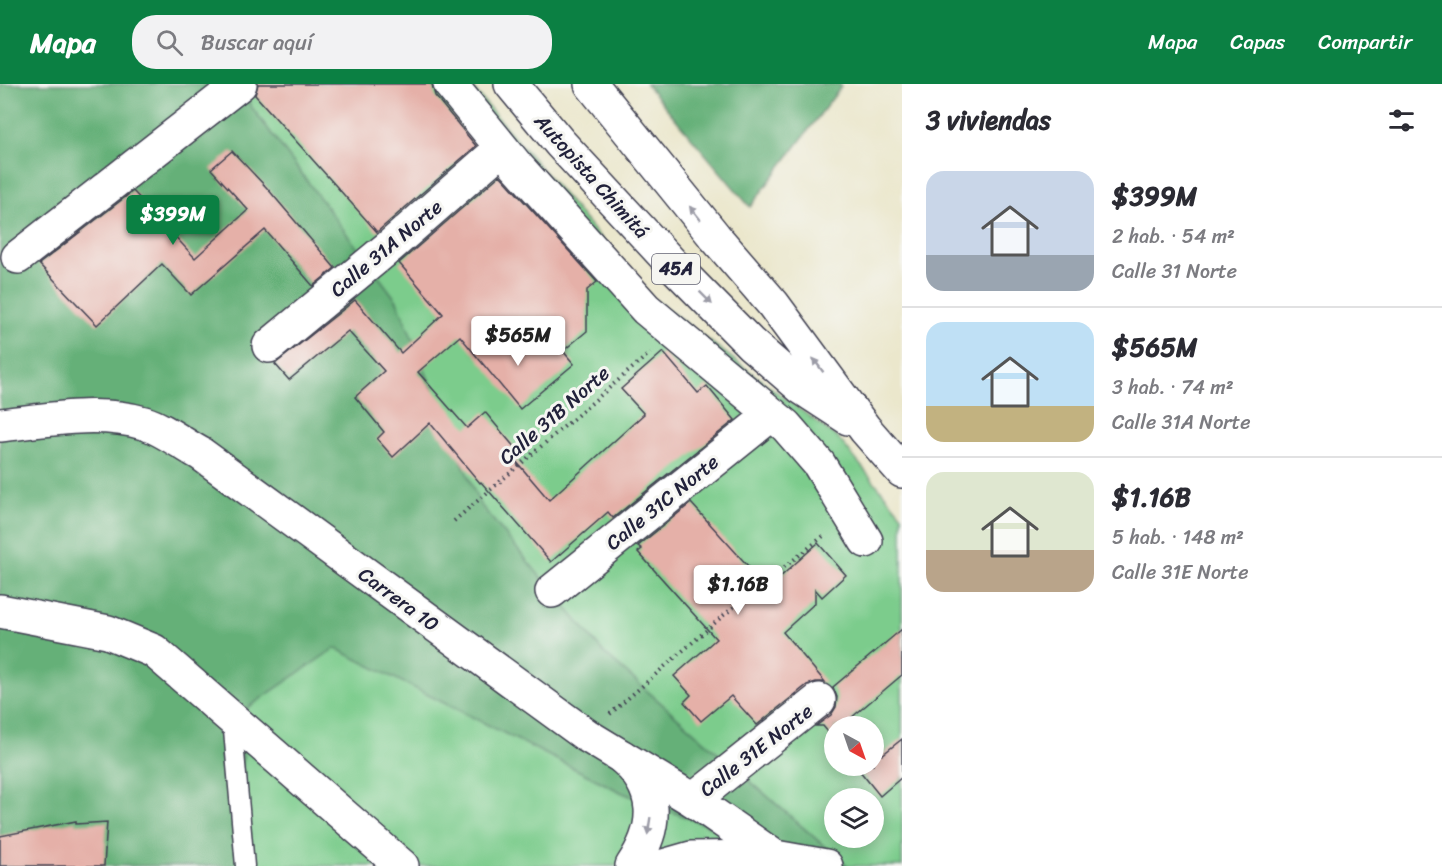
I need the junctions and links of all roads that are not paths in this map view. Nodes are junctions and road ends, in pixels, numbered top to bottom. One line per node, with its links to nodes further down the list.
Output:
1 (240, 84): 6 (main road)
2 (450, 84): 5 (main road)
3 (511, 84): 10 (main road, Autopista Chimitá / 45A, one-way to 10)
4 (591, 84): 10 (main road, Autopista Chimitá / 45A, one-way to 4)
5 (502, 148): 7 (main road, Calle 31A Norte); 8 (main road)
6 (18, 257)
7 (268, 346)
8 (772, 414): 12 (main road); 13 (main road, Calle 31C Norte)
9 (0, 425): 17 (main road, Carrera 10)
10 (865, 429): 11 (main road, Autopista Chimitá / 45A)
11 (902, 471)
12 (858, 528)
13 (552, 591)
14 (0, 611): 16 (main road)
15 (819, 700): 18 (main road, Calle 31E Norte)
16 (232, 719): 20 (lane); 21 (main road)
17 (622, 757): 18 (main road, Carrera 10); 22 (main road, one-way to 22)
18 (693, 800): 19 (main road, Carrera 10)
19 (775, 856): 23 (main road); 24 (main road)
20 (245, 866)
21 (402, 866)
22 (632, 866)
23 (663, 866)
24 (826, 866)

